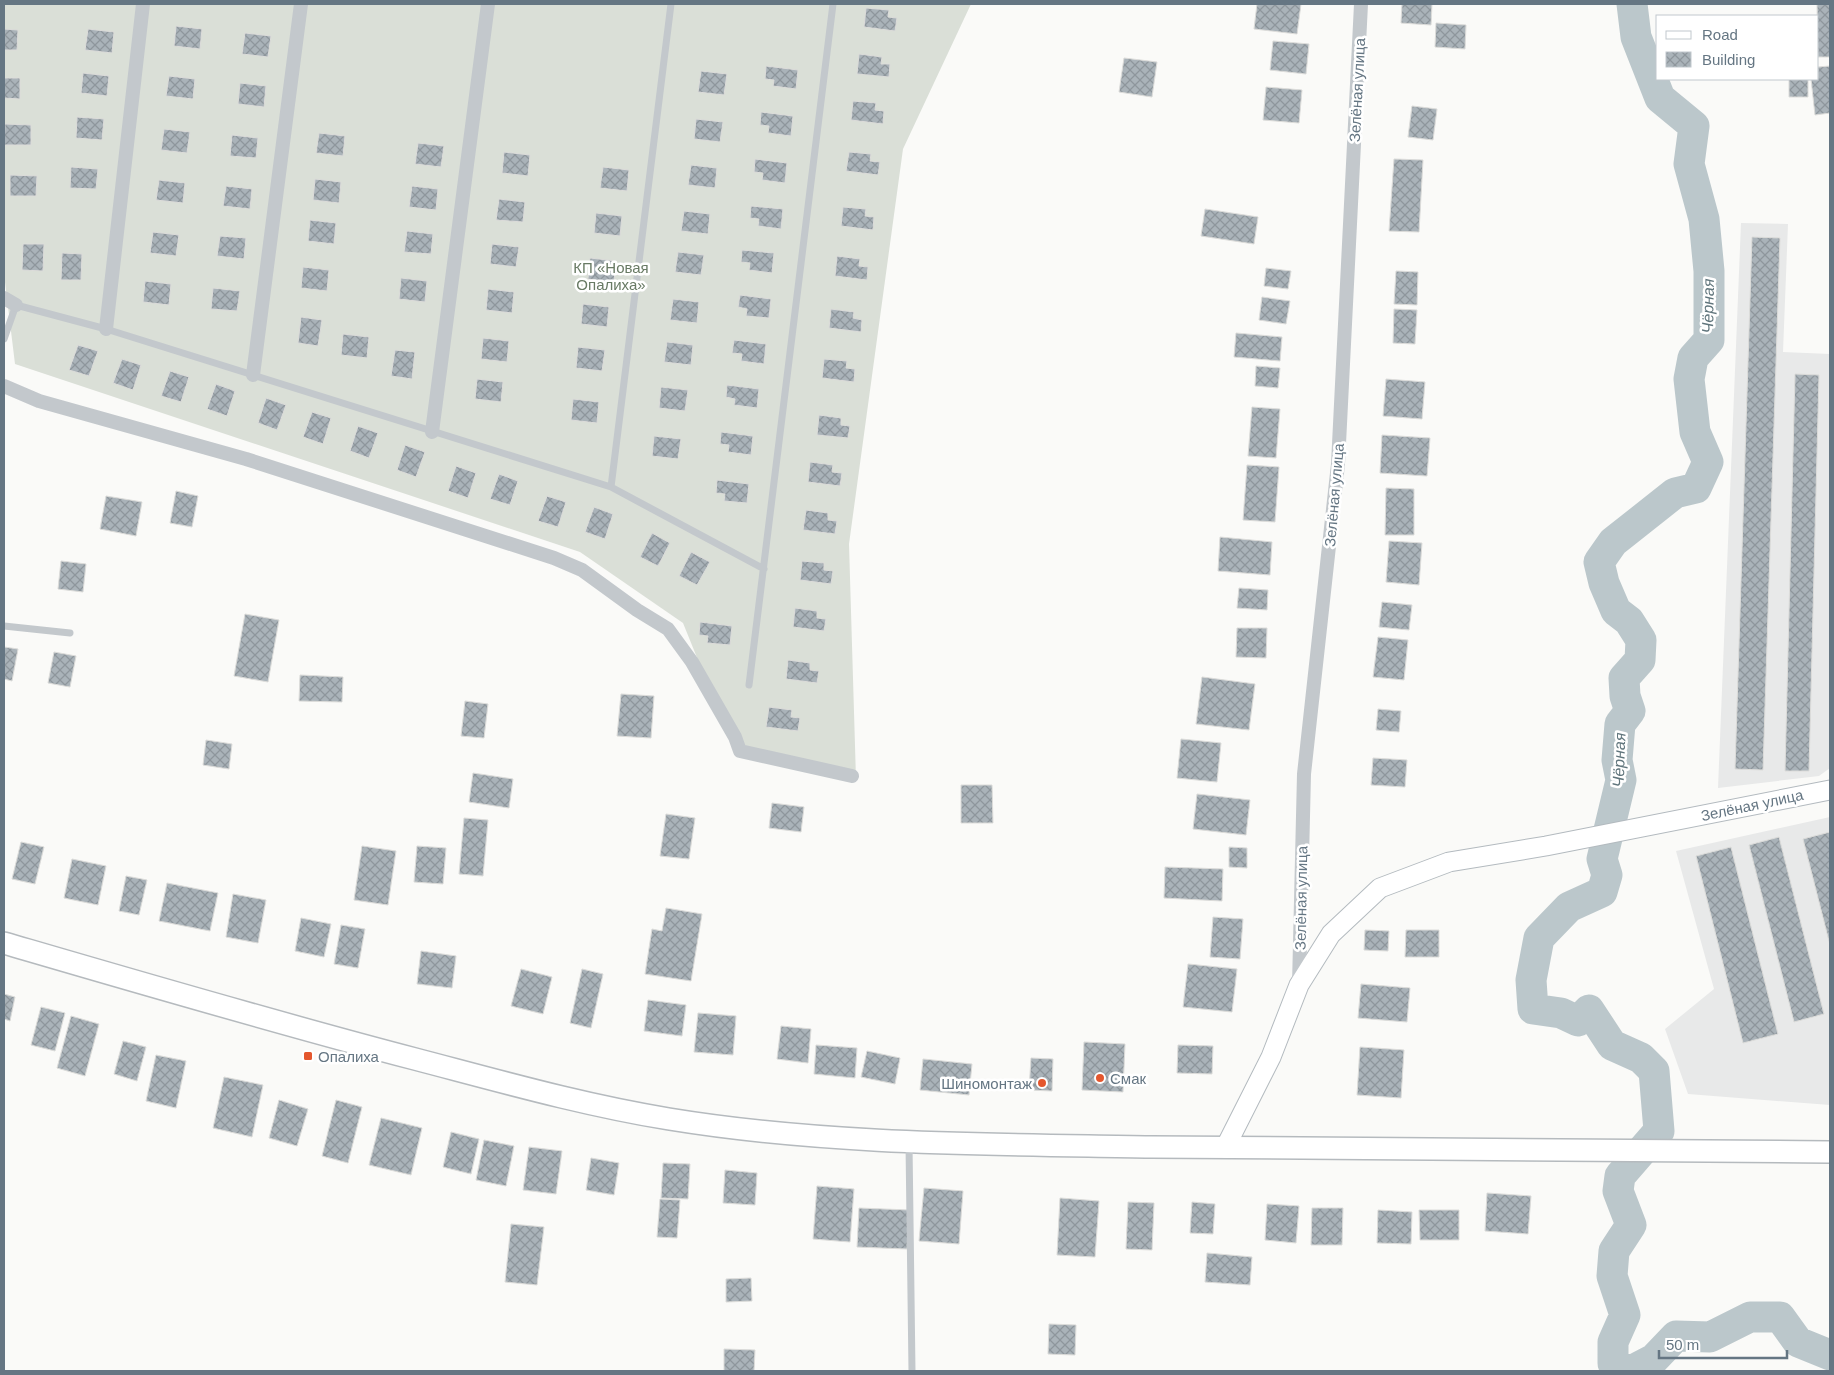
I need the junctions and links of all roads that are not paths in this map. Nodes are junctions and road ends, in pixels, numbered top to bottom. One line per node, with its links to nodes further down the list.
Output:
1 (143, 4): 8 (street)
2 (301, 4): 10 (street)
3 (488, 4): 12 (street)
4 (671, 4): 13 (lane)
5 (833, 4): 14 (lane)
6 (1361, 4): 21 (street, Зелёная улица)
7 (10, 301): 8 (lane); 9 (lane)
8 (106, 330): 10 (lane)
9 (4, 339)
10 (253, 375): 12 (lane)
11 (4, 386): 18 (street)
12 (432, 432): 13 (lane)
13 (611, 487): 14 (lane)
14 (764, 569): 17 (lane)
15 (4, 626): 16 (lane)
16 (70, 633)
17 (749, 685)
18 (852, 776)
19 (1830, 790): 21 (street, Зелёная улица)
20 (4, 943): 22 (main road)
21 (1299, 985): 23 (street, Зелёная улица)
22 (909, 1140): 23 (main road); 25 (lane)
23 (1225, 1148): 24 (main road)
24 (1830, 1152)
25 (912, 1371)

